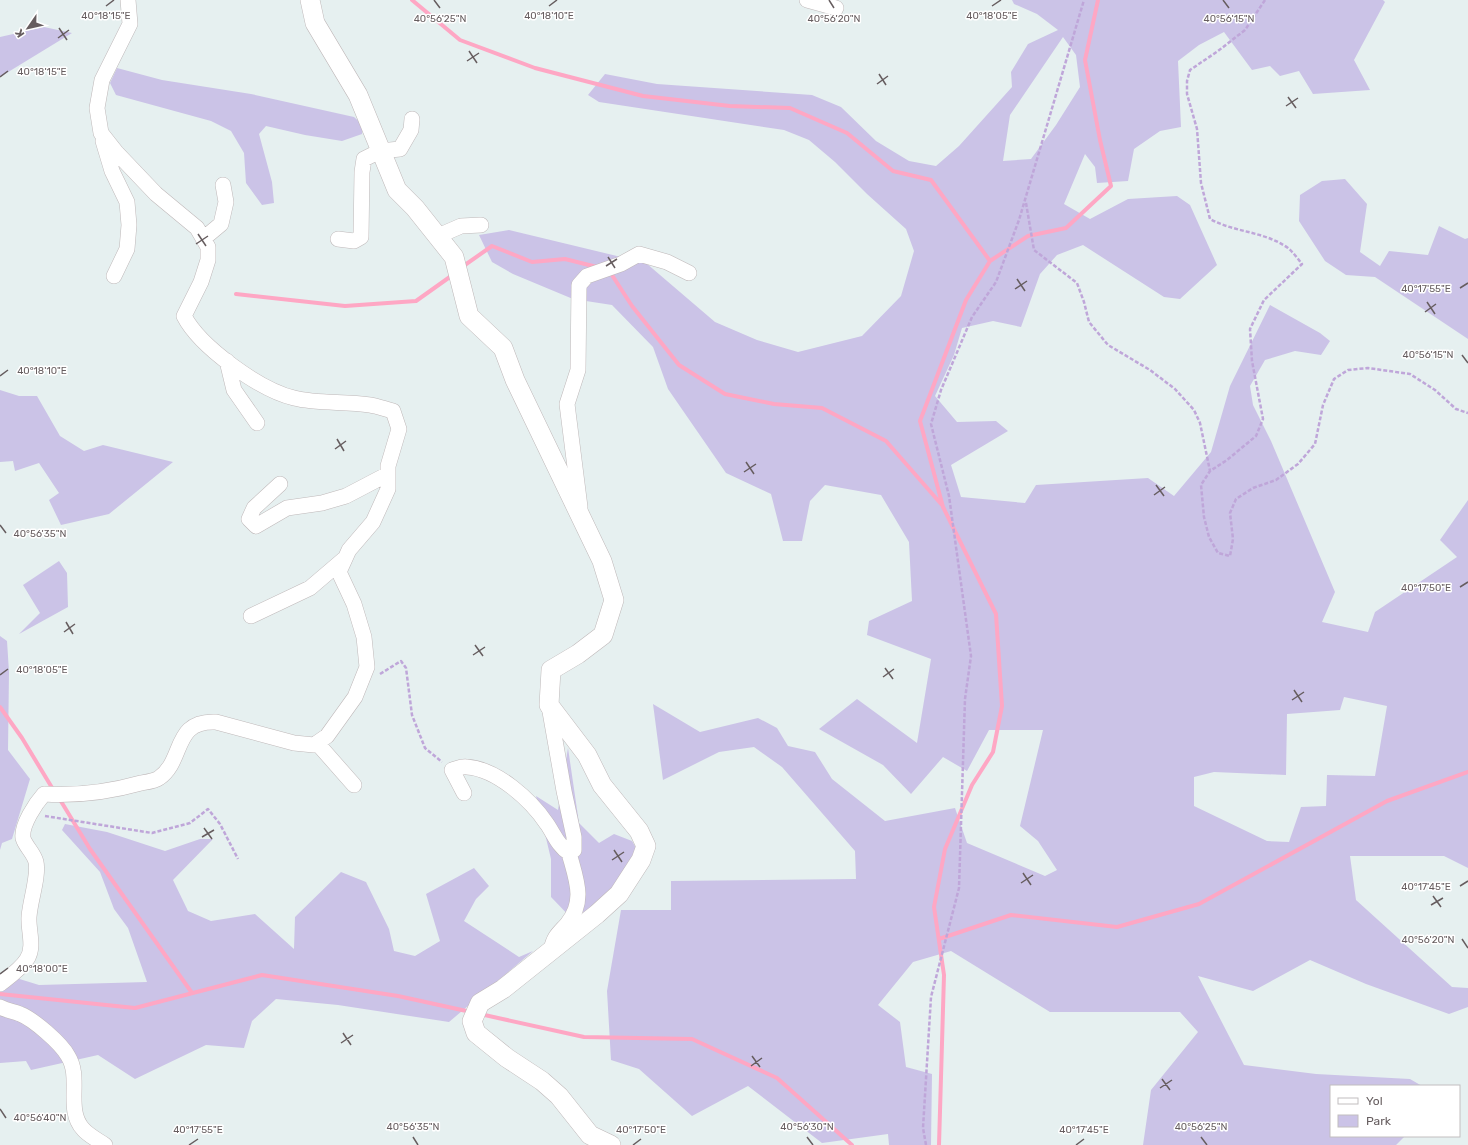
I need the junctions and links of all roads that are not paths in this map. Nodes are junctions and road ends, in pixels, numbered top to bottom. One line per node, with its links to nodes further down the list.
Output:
1 (128, 0): 6 (street)
2 (310, 0): 7 (street)
3 (806, 0): 4 (street)
4 (836, 8)
5 (412, 119): 7 (street)
6 (101, 133): 11 (street); 14 (street)
7 (380, 151): 10 (street); 12 (street)
8 (223, 185): 11 (street)
9 (481, 225): 10 (street)
10 (438, 236): 19 (street)
11 (203, 238): 15 (street)
12 (338, 239)
13 (689, 273): 19 (street)
14 (114, 276)
15 (227, 361): 16 (street); 17 (street)
16 (256, 424)
17 (388, 474): 18 (street); 20 (street)
18 (280, 484)
19 (582, 518): 22 (street)
20 (345, 558): 21 (street); 23 (street)
21 (251, 616)
22 (549, 705): 26 (street); 27 (street)
23 (317, 743): 24 (street); 28 (street)
24 (354, 785)
25 (464, 793): 26 (street)
26 (569, 853): 27 (street)
27 (550, 951): 31 (street)
28 (0, 984)
29 (0, 1007): 30 (street)
30 (105, 1145)
31 (611, 1145)

